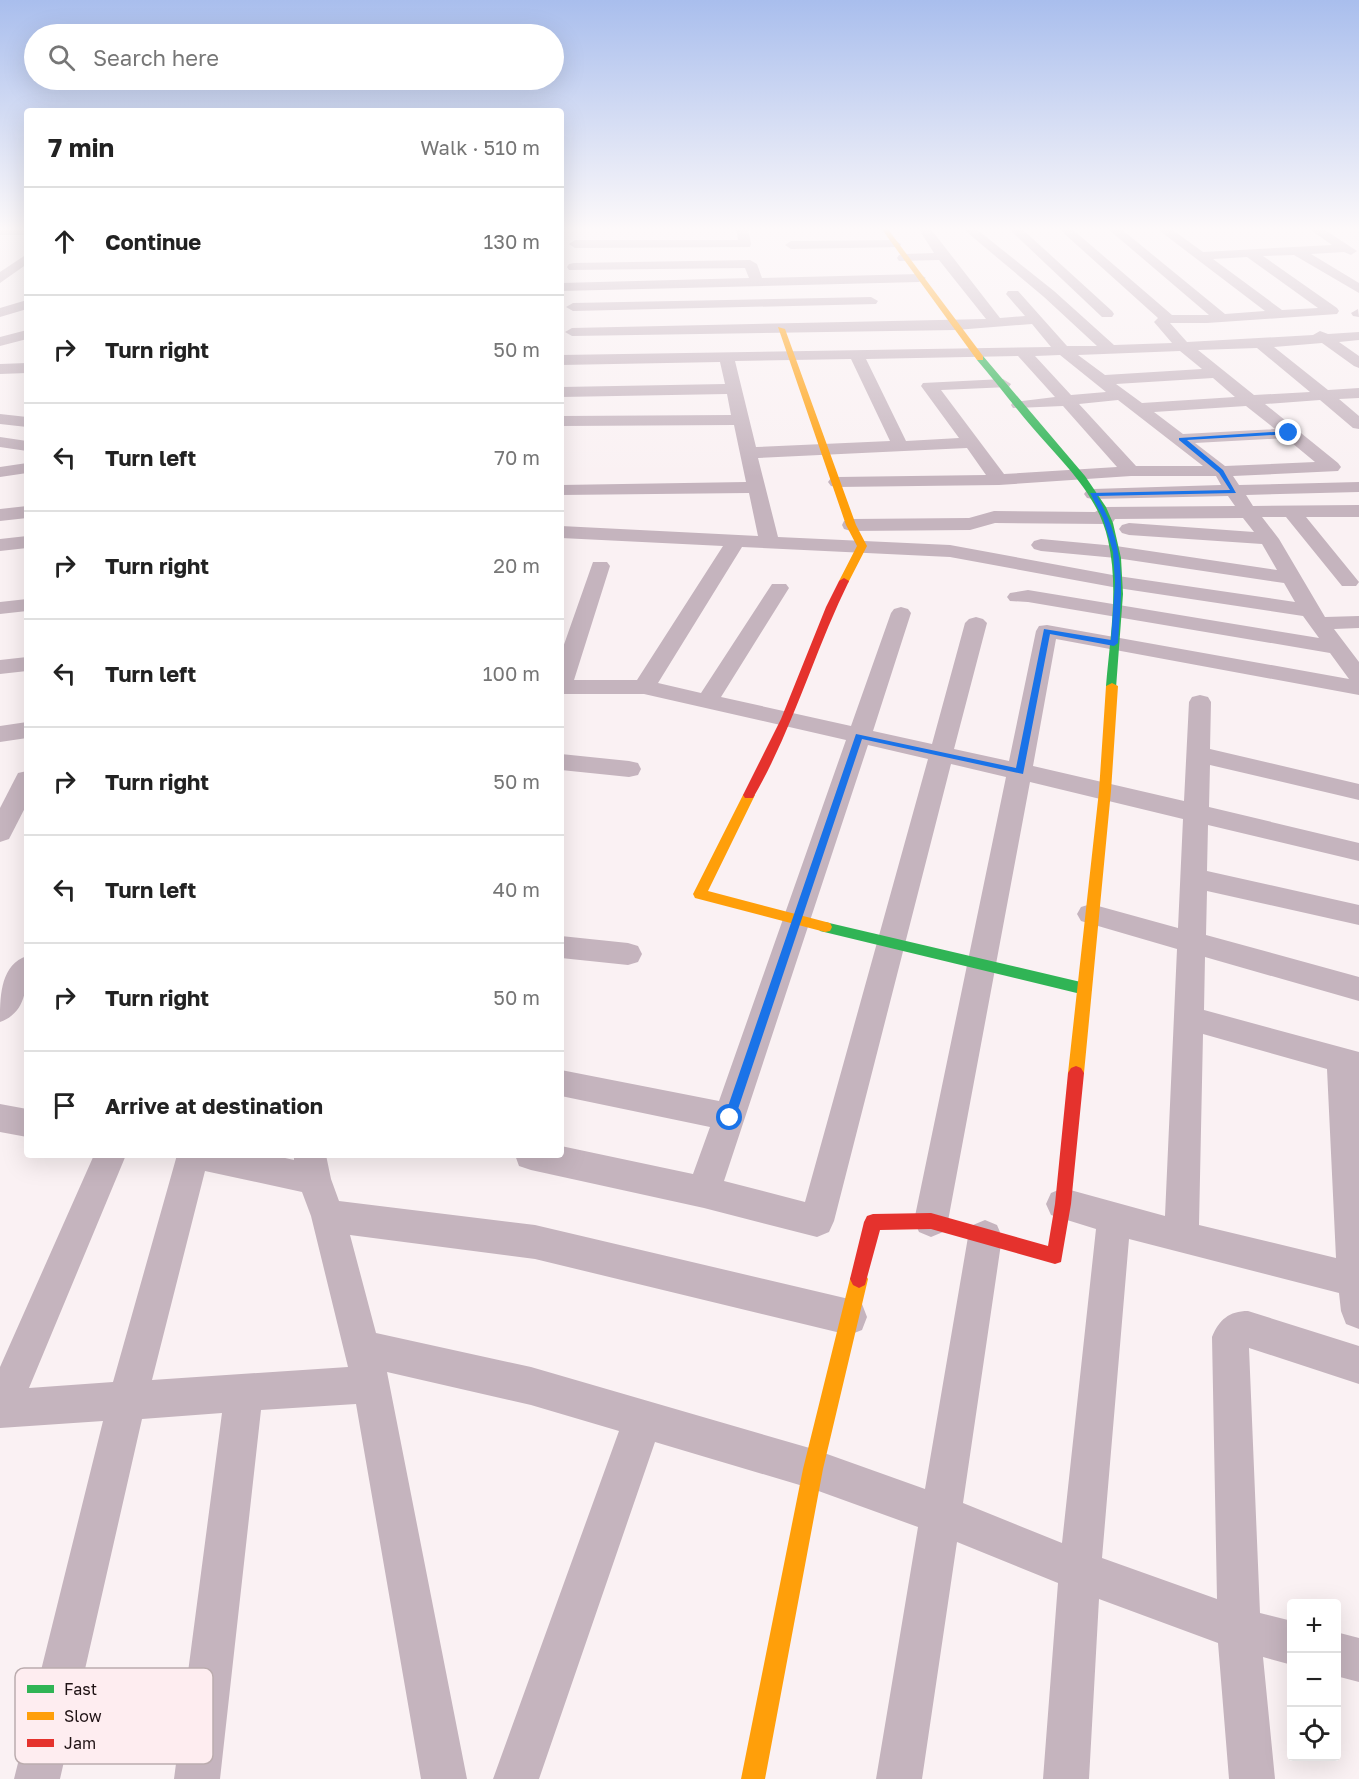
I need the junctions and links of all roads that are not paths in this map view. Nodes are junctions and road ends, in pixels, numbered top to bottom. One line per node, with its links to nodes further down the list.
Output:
1 (573, 311): 21 (street)
2 (876, 311): 19 (street)
3 (944, 311): 18 (street)
4 (987, 311): 17 (street)
5 (1027, 311): 16 (street)
6 (1068, 311): 30 (street)
7 (1104, 311): 12 (street)
8 (1159, 311): 15 (street)
9 (1214, 311): 14 (street)
10 (1280, 311): 13 (street)
11 (1320, 311): 13 (street)
12 (1107, 314)
13 (1284, 314): 14 (street); 24 (street)
14 (1222, 318): 15 (street)
15 (1168, 319): 28 (street)
16 (1034, 320): 17 (street); 29 (street)
17 (996, 323): 18 (street)
18 (956, 326): 19 (street); 32 (street)
19 (884, 327): 20 (street)
20 (781, 329): 21 (street); 34 (street)
21 (573, 332): 36 (street)
22 (24, 335): 26 (street)
23 (1359, 336): 24 (street)
24 (1326, 339): 27 (street); 37 (street)
25 (24, 341): 26 (street)
26 (1, 342)
27 (1260, 343): 28 (street); 47 (street)
28 (1183, 346): 30 (street); 40 (street)
29 (1062, 350): 30 (street); 31 (street); 41 (street)
30 (1110, 350)
31 (1022, 351): 32 (street); 49 (street)
32 (978, 353): 33 (street); 42 (street)
33 (856, 354): 34 (street); 62 (street)
34 (792, 355): 35 (street); 63 (street)
35 (726, 356): 36 (street); 43 (street)
36 (566, 360)
37 (1359, 363)
38 (24, 368): 39 (street)
39 (0, 369)
40 (1218, 373): 41 (street); 48 (street)
41 (1099, 380): 46 (street)
42 (1003, 384): 50 (street); 60 (street)
43 (733, 389): 44 (street); 53 (street)
44 (564, 392)
45 (1359, 393): 47 (street)
46 (1120, 395): 49 (street); 51 (street)
47 (1323, 395): 48 (street); 56 (street)
48 (1250, 400): 51 (street); 57 (street)
49 (1068, 401): 50 (street); 66 (street)
50 (1019, 405): 69 (street)
51 (1139, 408): 58 (street)
52 (0, 418): 54 (street)
53 (741, 420): 55 (street); 64 (street)
54 (24, 422)
55 (564, 423)
56 (1359, 424)
57 (1289, 433): 58 (street); 67 (street)
58 (1181, 439): 67 (street)
59 (0, 442): 61 (street)
60 (969, 443): 62 (street); 70 (street)
61 (24, 446)
62 (901, 447): 63 (street)
63 (825, 450): 64 (street); 71 (street)
64 (748, 453): 72 (street)
65 (24, 468): 68 (street)
66 (1131, 471): 67 (street); 69 (street)
67 (1221, 471): 75 (street)
68 (0, 472)
69 (1078, 474): 70 (street); 76 (street)
70 (999, 480): 71 (street)
71 (837, 483): 83 (street)
72 (756, 487): 74 (street); 87 (street)
73 (1359, 487): 75 (street)
74 (564, 490)
75 (1234, 492): 76 (street); 78 (street)
76 (1093, 494): 82 (street)
77 (24, 512): 80 (street)
78 (1248, 512): 79 (street); 82 (street); 86 (street)
79 (1292, 512): 81 (street); 97 (street)
80 (0, 515)
81 (1356, 515)
82 (1107, 520): 83 (street); 86 (street); 92 (street)
83 (851, 525): 91 (street)
84 (564, 532): 85 (street)
85 (737, 539): 87 (street); 113 (street)
86 (1269, 539): 95 (street)
87 (769, 541): 91 (street)
88 (24, 542): 89 (street)
89 (0, 545)
90 (1041, 545): 92 (street)
91 (862, 546): 94 (street); 117 (street)
92 (1116, 552): 95 (street); 96 (street)
93 (600, 566): 111 (street)
94 (1032, 566): 96 (street); 101 (street)
95 (1292, 578): 103 (street)
96 (1118, 582): 101 (street); 103 (street)
97 (1349, 582)
98 (779, 588): 115 (street)
99 (24, 605): 100 (street)
100 (0, 608)
101 (1116, 612): 106 (street); 107 (street)
102 (901, 613): 120 (street)
103 (1316, 617): 104 (street); 107 (street)
104 (1359, 622)
105 (976, 623): 121 (street)
106 (1114, 643): 114 (street); 125 (street); 127 (street)
107 (1338, 648): 110 (street)
108 (24, 664): 109 (street)
109 (0, 667)
110 (1359, 677)
111 (564, 678)
112 (564, 687): 113 (street)
113 (644, 687): 115 (street)
114 (1359, 688)
115 (707, 702): 117 (street)
116 (1200, 702): 122 (street)
117 (787, 719): 120 (street); 135 (street)
118 (24, 730): 119 (street)
119 (0, 734)
120 (859, 736): 121 (street); 135 (street)
121 (941, 754): 125 (street); 136 (street)
122 (1198, 754): 128 (street); 129 (street)
123 (564, 762): 124 (street)
124 (629, 769)
125 (1020, 772): 127 (street); 140 (street)
126 (24, 785): 130 (street)
127 (1105, 791): 129 (street); 133 (street)
128 (1359, 792)
129 (1196, 813): 131 (street); 132 (street)
130 (0, 833)
131 (1359, 852)
132 (1194, 878): 134 (street); 137 (street)
133 (1091, 914): 137 (street); 143 (street)
134 (1359, 915)
135 (797, 920): 136 (street); 148 (street)
136 (891, 941): 140 (street); 154 (street)
137 (1192, 942): 142 (street); 145 (street)
138 (564, 947): 139 (street)
139 (628, 954)
140 (982, 963): 143 (street); 158 (street)
141 (19, 970): 144 (street)
142 (1359, 988)
143 (1085, 989): 155 (street)
144 (0, 1010)
145 (1189, 1018): 146 (street); 160 (street)
146 (1350, 1062): 161 (street)
147 (564, 1084): 148 (street)
148 (730, 1118): 154 (street)
149 (109, 1158): 167 (street)
150 (192, 1158): 166 (street)
151 (229, 1158): 153 (street)
152 (545, 1158): 154 (street)
153 (312, 1167): 156 (street)
154 (704, 1192)
155 (1063, 1204): 157 (street); 159 (street)
156 (328, 1216): 162 (street); 164 (street)
157 (1114, 1219): 160 (street); 171 (street)
158 (931, 1221): 159 (street); 162 (street)
159 (985, 1237): 170 (street)
160 (1181, 1237): 161 (street)
161 (1358, 1291)
162 (849, 1317): 169 (street)
163 (1359, 1365): 172 (street)
164 (366, 1366): 165 (street); 168 (street); 182 (street)
165 (244, 1392): 166 (street); 177 (street)
166 (127, 1401): 167 (street); 176 (street)
167 (1, 1409)
168 (643, 1419): 169 (street); 183 (street)
169 (813, 1469): 170 (street); 184 (street)
170 (941, 1515): 171 (street); 185 (street)
171 (1080, 1571): 172 (street); 186 (street)
172 (1239, 1629): 173 (street); 187 (street)
173 (1287, 1642)
174 (1341, 1655): 175 (street)
175 (1359, 1660)
176 (63, 1668)
177 (210, 1668)
178 (41, 1764): 180 (street)
179 (199, 1764): 181 (street)
180 (37, 1779)
181 (197, 1779)
182 (444, 1779)
183 (516, 1779)
184 (753, 1779)
185 (899, 1779)
186 (1066, 1779)
187 (1252, 1779)

